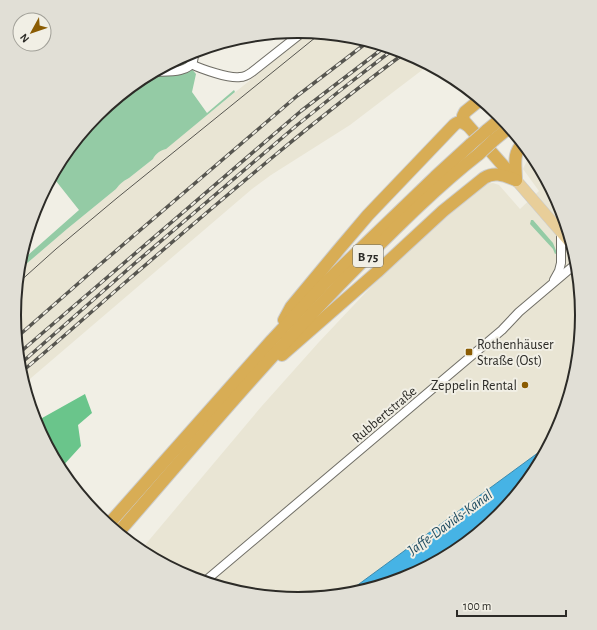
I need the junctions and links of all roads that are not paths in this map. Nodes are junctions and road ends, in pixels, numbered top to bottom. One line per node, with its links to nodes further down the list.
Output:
1 (295, 38): 3 (street)
2 (193, 59): 3 (street)
3 (191, 64): 4 (street)
4 (167, 71)
5 (476, 102): 7 (highway)
6 (497, 122): 10 (highway, B 75, bridge)
7 (467, 125): 11 (highway); 16 (highway)
8 (506, 131): 10 (highway, B 75, bridge)
9 (520, 147): 11 (highway)
10 (475, 149): 16 (highway, B 75); 17 (highway, B 75)
11 (516, 180): 12 (main road); 17 (highway, B 75)
12 (561, 232): 13 (main road); 15 (street)
13 (565, 236)
14 (572, 267): 15 (street, Rubbertstraße)
15 (552, 284): 20 (street, Rubbertstraße)
16 (272, 340): 18 (highway, B 75)
17 (265, 366): 19 (highway, B 75)
18 (112, 520)
19 (122, 529)
20 (209, 578)

